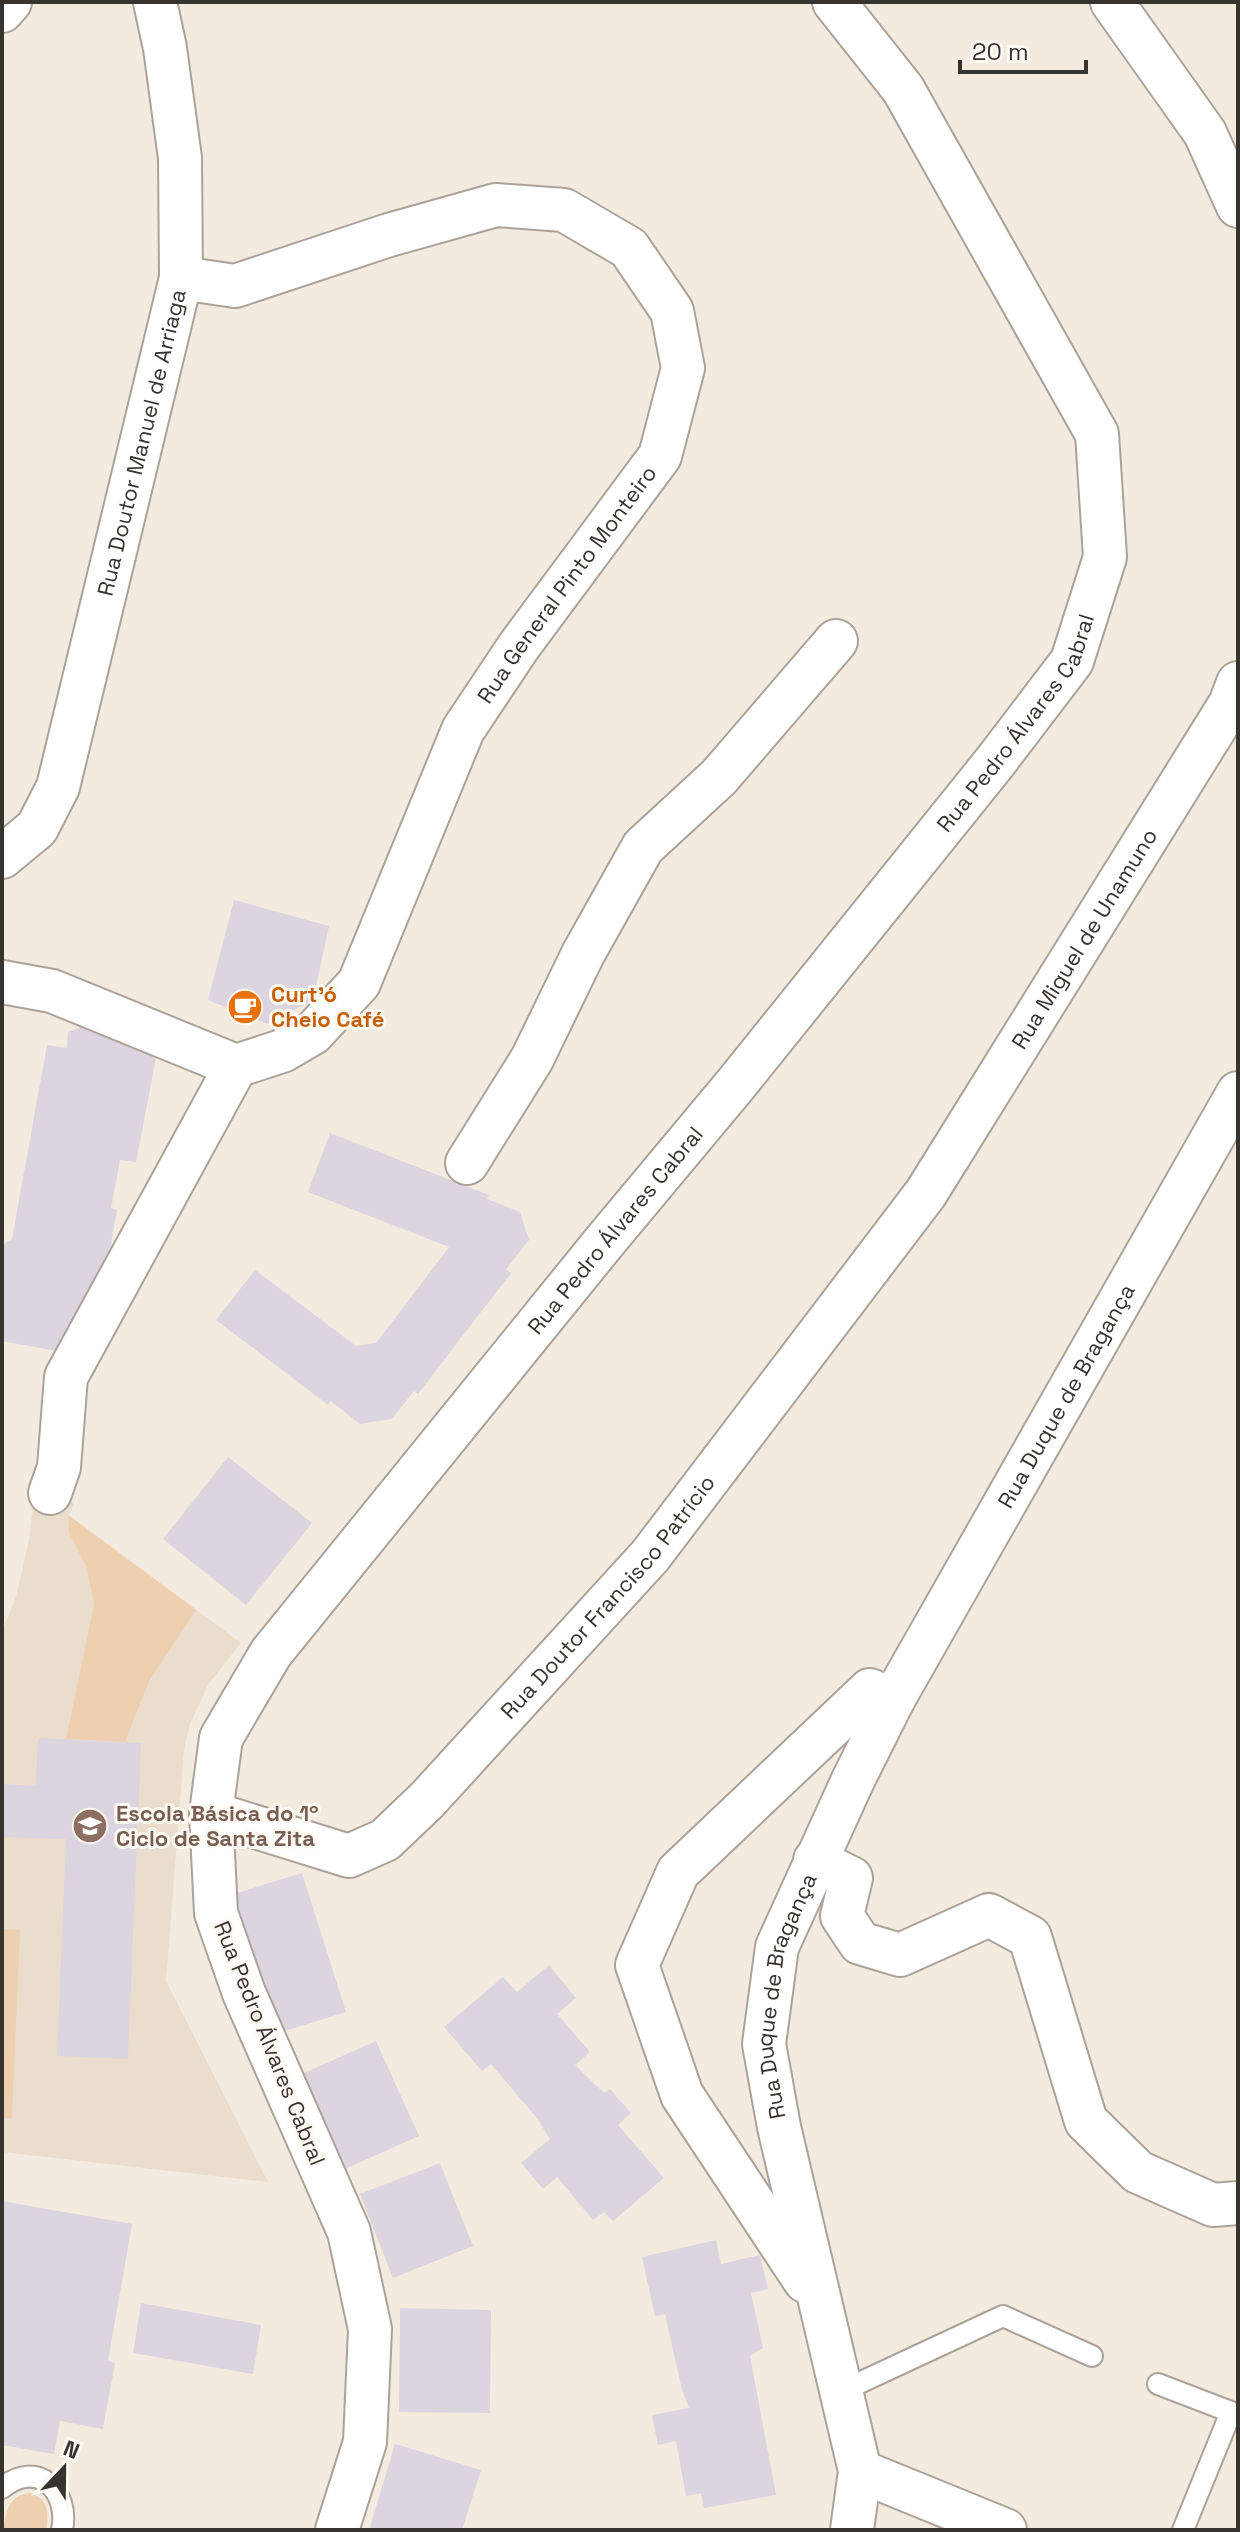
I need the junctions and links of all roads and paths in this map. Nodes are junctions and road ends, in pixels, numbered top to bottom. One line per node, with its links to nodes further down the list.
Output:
1 (10, 2): 5 (street)
2 (155, 2): 7 (street, Rua Doutor Manuel de Arriaga)
3 (834, 2): 18 (street, Rua Pedro Álvares Cabral)
4 (1112, 2): 6 (street)
5 (2, 11)
6 (1238, 206)
7 (181, 278): 10 (street, Rua Doutor Manuel de Arriaga); 12 (street, Rua General Pinto Monteiro)
8 (836, 641): 14 (street)
9 (1238, 683): 15 (street, Rua Miguel de Unamuno)
10 (2, 857)
11 (2, 982): 12 (street)
12 (236, 1066): 16 (street)
13 (1238, 1093): 17 (street, Rua Duque de Bragança)
14 (467, 1163)
15 (926, 1193): 18 (street, Rua Doutor Francisco Patrício)
16 (50, 1493)
17 (893, 1700): 19 (street, Rua Duque de Bragança); 21 (street, Rua Duque de Bragança)
18 (211, 1813): 28 (street, Rua Pedro Álvares Cabral)
19 (815, 1860): 20 (street); 21 (street, Rua Duque de Bragança)
20 (1238, 2203)
21 (822, 2305): 24 (street, Rua Duque de Bragança)
22 (1092, 2356): 24 (lane)
23 (1158, 2384): 31 (lane)
24 (842, 2391): 25 (street, Rua Duque de Bragança)
25 (860, 2471): 29 (street, Rua Duque de Bragança); 30 (street)
26 (2, 2488): 27 (lane)
27 (62, 2530)
28 (337, 2530)
29 (852, 2530)
30 (1005, 2530)
31 (1183, 2530)

